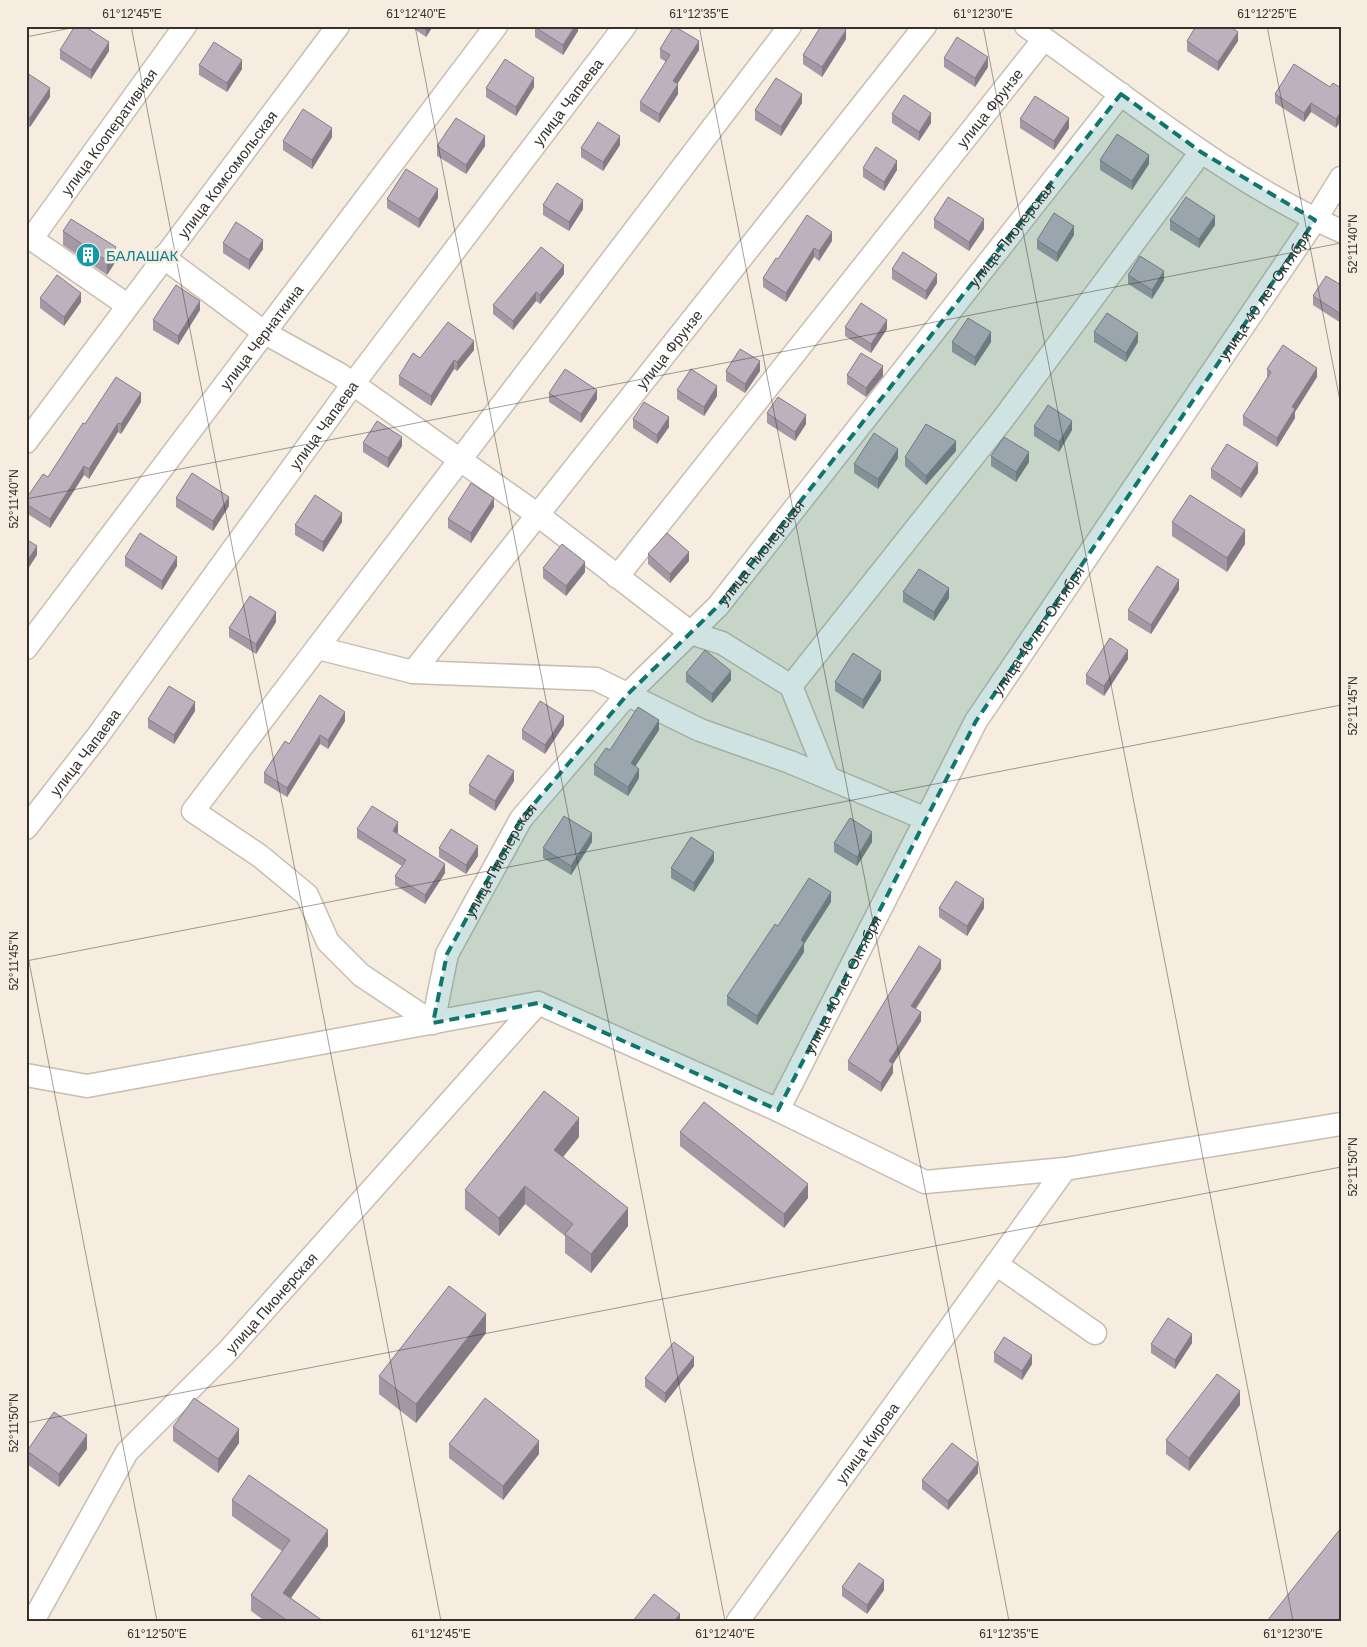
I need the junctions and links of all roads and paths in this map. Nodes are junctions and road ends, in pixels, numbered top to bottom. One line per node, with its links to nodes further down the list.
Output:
1 (186, 26): 13 (street, улица Кооперативная)
2 (338, 26): 14 (street, улица Комсомольская)
3 (496, 26): 16 (street, улица Чернаткина)
4 (625, 26): 17 (street, улица Чапаева)
5 (790, 26): 19 (street)
6 (925, 26): 20 (street, улица Фрунзе)
7 (1035, 32): 8 (street); 21 (street, улица Фрунзе)
8 (1121, 94): 9 (street); 22 (street, улица Пионерская)
9 (1201, 152): 11 (street); 26 (street)
10 (1341, 178): 11 (street, улица 40 лет Октября)
11 (1315, 220): 12 (street); 29 (street, улица 40 лет Октября)
12 (1341, 231)
13 (29, 236): 15 (street)
14 (163, 257): 15 (street, улица Комсомольская); 16 (street)
15 (127, 305): 18 (street, улица Комсомольская)
16 (265, 333): 17 (street); 23 (street, улица Чернаткина)
17 (354, 384): 19 (street); 30 (street, улица Чапаева)
18 (26, 442)
19 (459, 461): 20 (street); 24 (street)
20 (538, 515): 21 (street); 25 (street, улица Фрунзе)
21 (618, 577): 22 (street)
22 (691, 633): 26 (street); 27 (street, улица Пионерская)
23 (26, 648)
24 (318, 648): 25 (street); 32 (street)
25 (413, 672): 27 (street)
26 (790, 686): 28 (street)
27 (627, 695): 28 (street); 32 (street, улица Пионерская)
28 (828, 778): 29 (street)
29 (926, 820): 34 (street, улица 40 лет Октября)
30 (26, 828)
31 (538, 1003): 32 (street); 34 (street); 39 (street, улица Пионерская)
32 (433, 1023): 33 (street)
33 (26, 1074)
34 (778, 1110): 36 (street)
35 (1341, 1124): 36 (street)
36 (1065, 1168): 37 (street, улица Кирова)
37 (996, 1264): 38 (street); 40 (street, улица Кирова)
38 (1094, 1333)
39 (34, 1605)
40 (738, 1621)

